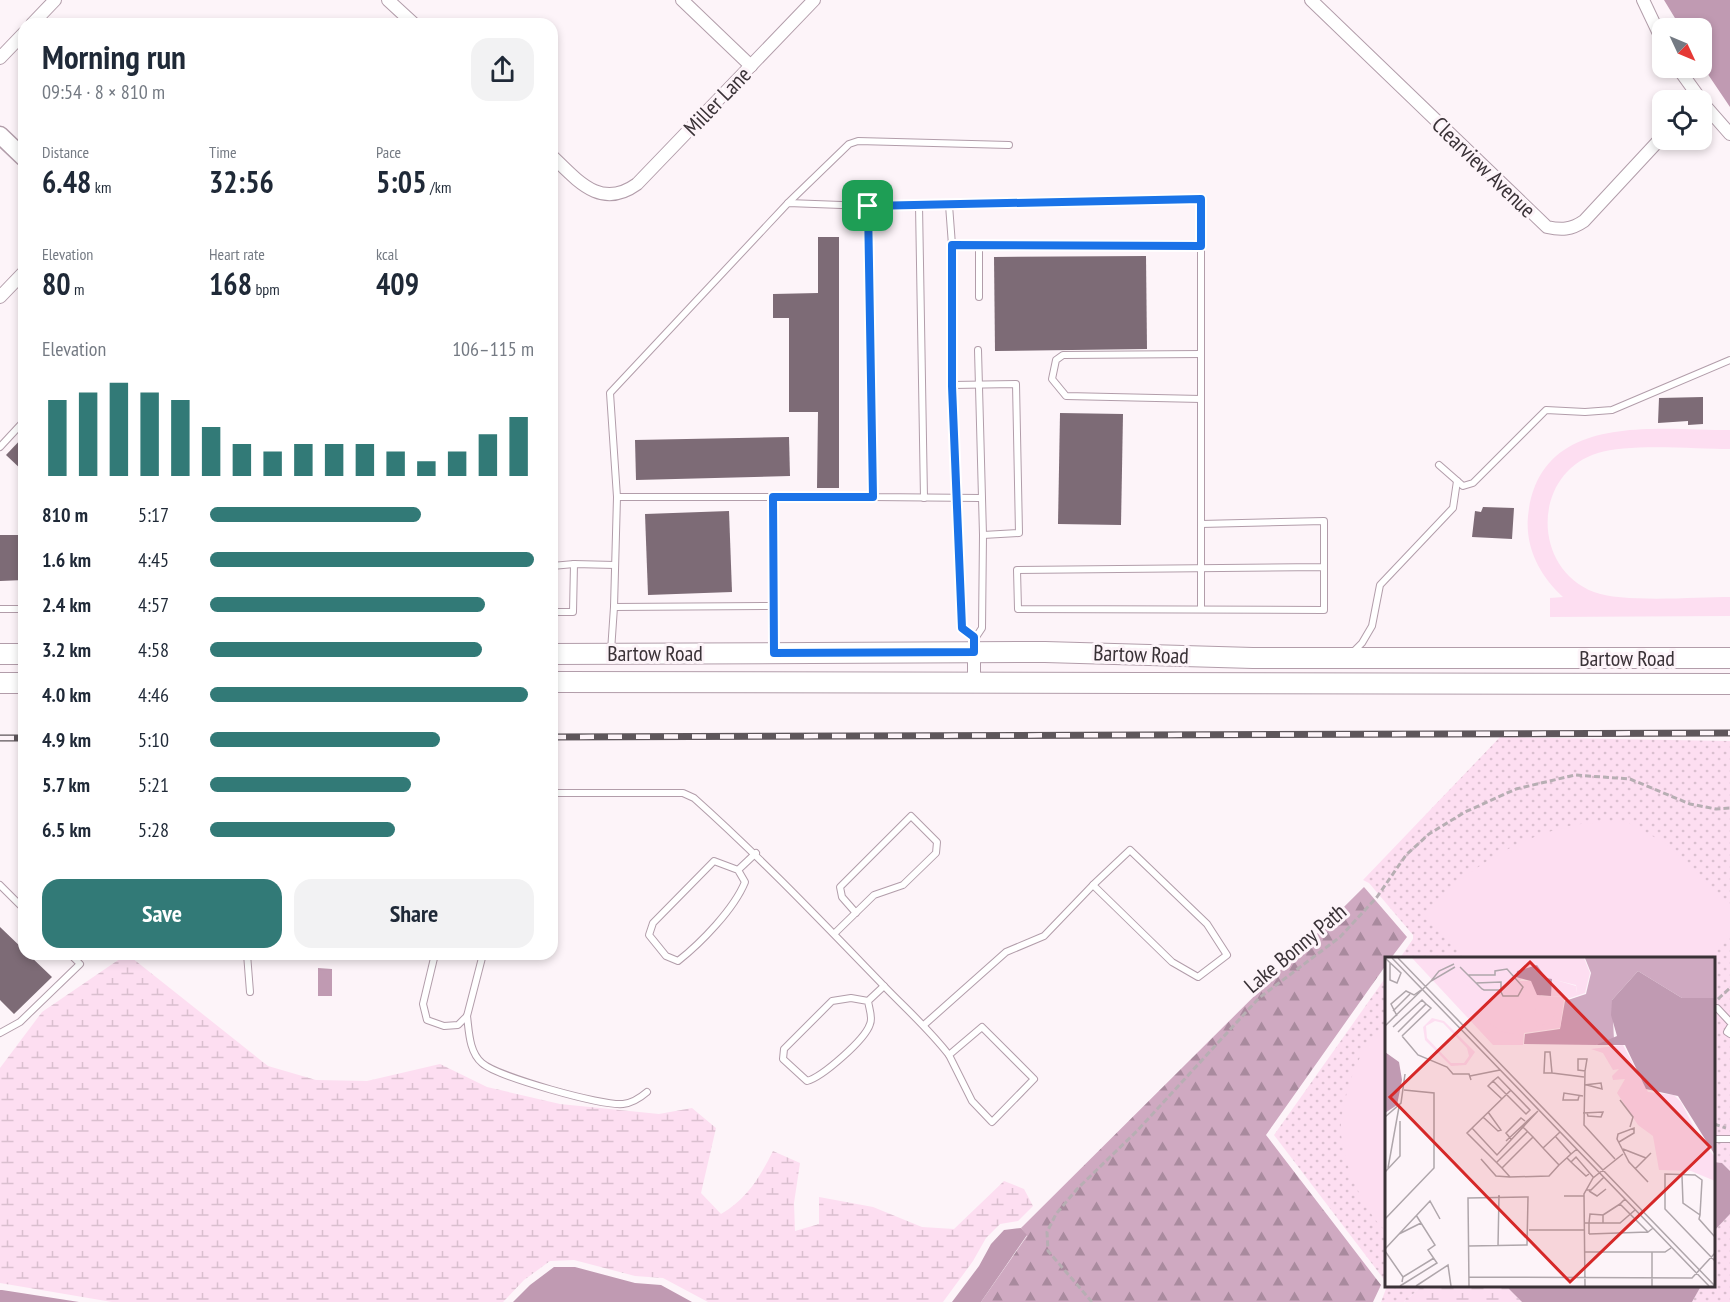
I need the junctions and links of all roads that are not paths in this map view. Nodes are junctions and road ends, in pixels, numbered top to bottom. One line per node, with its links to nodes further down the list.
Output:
1 (55, 0): 7 (street)
2 (388, 0): 8 (street)
3 (682, 0): 12 (street)
4 (814, 0): 12 (street, Miller Lane)
5 (1311, 0): 17 (street, Clearview Avenue)
6 (1643, 0): 9 (street)
7 (38, 18)
8 (408, 18)
9 (1652, 23)
10 (18, 39): 11 (street)
11 (0, 58)
12 (751, 66): 19 (street, Miller Lane)
13 (1712, 115): 14 (street)
14 (1730, 134)
15 (0, 135): 18 (street)
16 (1009, 145): 20 (lane)
17 (1652, 148)
18 (18, 152)
19 (558, 162)
20 (788, 203): 23 (lane); 40 (lane)
21 (919, 205): 22 (lane); 23 (lane); 43 (lane)
22 (949, 205): 24 (lane); 26 (lane)
23 (868, 206): 42 (lane)
24 (952, 245): 25 (lane); 34 (lane)
25 (979, 245): 26 (lane); 29 (lane)
26 (1201, 246): 31 (lane)
27 (18, 278): 28 (street)
28 (0, 297)
29 (979, 297)
30 (978, 350): 33 (lane)
31 (1201, 354): 35 (lane); 35 (lane)
32 (1730, 360): 39 (lane)
33 (977, 384): 34 (lane); 45 (lane); 47 (lane)
34 (952, 386): 44 (lane)
35 (1201, 399): 46 (lane)
36 (18, 428): 37 (lane)
37 (0, 447)
38 (1439, 465): 39 (lane)
39 (1457, 481): 66 (lane)
40 (617, 497): 41 (lane); 50 (lane)
41 (773, 497): 42 (lane); 53 (lane)
42 (873, 497): 43 (lane)
43 (924, 498): 44 (lane)
44 (955, 498): 45 (lane); 59 (lane)
45 (980, 498): 47 (lane)
46 (1201, 524): 51 (lane); 52 (lane)
47 (983, 535): 59 (lane)
48 (574, 564): 49 (lane); 50 (lane); 58 (lane)
49 (558, 565)
50 (615, 565): 54 (lane)
51 (1324, 567): 52 (lane); 57 (lane)
52 (1201, 568): 57 (lane); 57 (lane)
53 (774, 606): 54 (lane); 61 (lane)
54 (614, 607): 60 (lane)
55 (0, 609): 56 (lane)
56 (18, 609)
57 (1201, 609)
58 (558, 612)
59 (974, 645): 61 (main road, Bartow Road); 66 (main road, Bartow Road); 67 (street)
60 (611, 653): 61 (main road, Bartow Road); 64 (main road, Bartow Road)
61 (774, 653)
62 (0, 654): 63 (main road)
63 (18, 654)
64 (558, 654)
65 (1730, 657): 66 (main road, Bartow Road)
66 (1343, 658)
67 (974, 681): 68 (main road, Bartow Road); 71 (main road, Bartow Road)
68 (558, 682)
69 (0, 683): 70 (main road)
70 (18, 683)
71 (1730, 684)
72 (558, 793): 73 (lane)
73 (756, 853): 74 (lane); 79 (lane)
74 (738, 870): 74 (lane)
75 (0, 885): 77 (lane)
76 (1093, 885): 76 (lane); 90 (lane)
77 (18, 903)
78 (856, 913): 78 (lane); 79 (lane)
79 (835, 933): 84 (lane)
80 (76, 960): 92 (lane)
81 (247, 960): 85 (lane)
82 (434, 960): 88 (lane)
83 (481, 960): 88 (lane)
84 (884, 986): 86 (lane); 90 (lane)
85 (250, 992)
86 (868, 1001): 86 (lane)
87 (1715, 1008): 89 (lane)
88 (467, 1016): 95 (lane)
89 (1730, 1022)
90 (925, 1024): 94 (lane)
91 (1730, 1027): 93 (lane)
92 (0, 1033)
93 (1730, 1034)
94 (949, 1055): 94 (lane)
95 (647, 1092)

